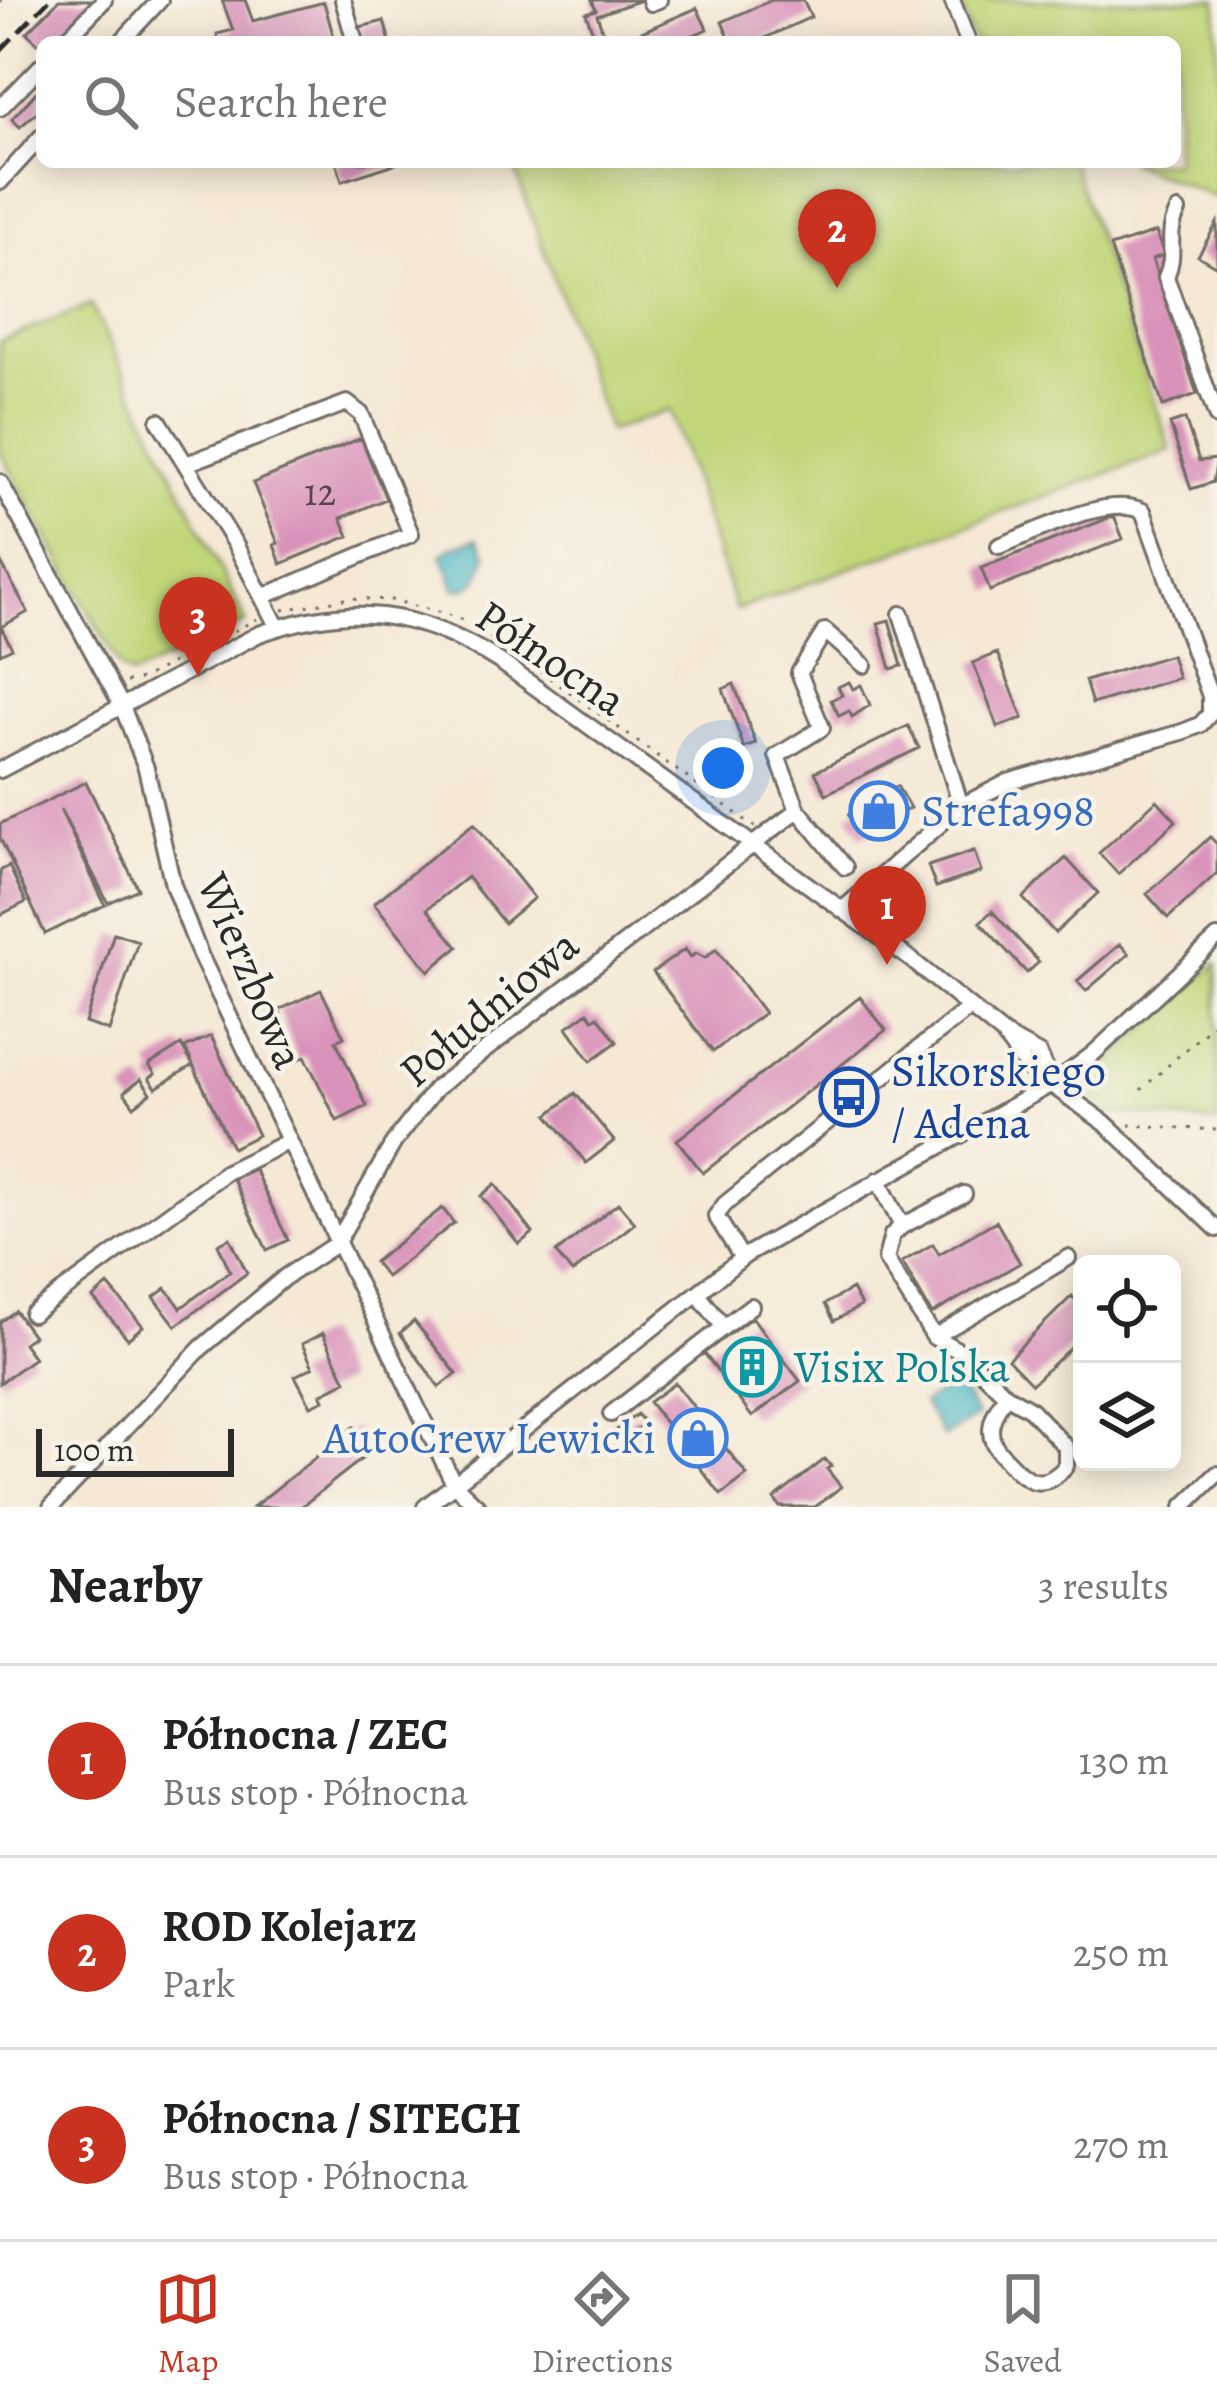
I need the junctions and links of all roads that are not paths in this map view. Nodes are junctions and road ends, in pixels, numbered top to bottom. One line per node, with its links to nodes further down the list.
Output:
1 (104, 0): 5 (street)
2 (160, 0): 6 (street)
3 (344, 0): 7 (street)
4 (952, 0): 8 (street)
5 (70, 36)
6 (127, 36)
7 (353, 36)
8 (966, 36)
9 (36, 71): 10 (street)
10 (0, 108)
11 (36, 143): 12 (street)
12 (0, 182)
13 (1178, 211): 14 (street)
14 (1217, 417)
15 (160, 422): 16 (street)
16 (186, 464): 19 (street); 19 (street)
17 (0, 482): 23 (street, Wierzbowa)
18 (999, 546): 25 (street)
19 (262, 597): 21 (street)
20 (901, 614): 25 (street)
21 (274, 621): 23 (street, Północna); 27 (street, Północna)
22 (864, 664): 26 (street)
23 (122, 706): 24 (street, Północna); 38 (street, Wierzbowa)
24 (0, 770)
25 (961, 806): 29 (street)
26 (798, 810): 27 (street, Południowa); 28 (street)
27 (758, 840): 29 (street, Północna); 43 (street, Południowa)
28 (845, 868)
29 (842, 910): 31 (street, Północna)
30 (1217, 938): 34 (street)
31 (969, 1009): 32 (street, Północna); 44 (street)
32 (1004, 1035): 33 (street, Północna); 35 (street, Północna)
33 (1044, 1060): 34 (street); 36 (street)
34 (1082, 1062): 36 (street)
35 (1028, 1068): 36 (street, Północna); 37 (street)
36 (1053, 1084): 37 (street); 42 (street, Północna)
37 (1019, 1104): 39 (street)
38 (287, 1142): 43 (street, Wierzbowa); 48 (street)
39 (878, 1180): 41 (street); 44 (street)
40 (964, 1194): 41 (street)
41 (902, 1226): 50 (street)
42 (1217, 1229)
43 (336, 1244): 54 (street, Wierzbowa); 55 (street, Południowa)
44 (742, 1258): 46 (street)
45 (1068, 1258): 50 (street)
46 (697, 1293): 49 (street); 54 (street)
47 (751, 1306): 49 (street)
48 (32, 1314)
49 (723, 1326): 52 (street)
50 (934, 1337): 51 (street)
51 (1006, 1395): 51 (street)
52 (611, 1414)
53 (1217, 1474): 58 (street)
54 (454, 1484): 56 (street); 57 (street)
55 (51, 1507)
56 (425, 1507)
57 (478, 1507)
58 (1183, 1507)

